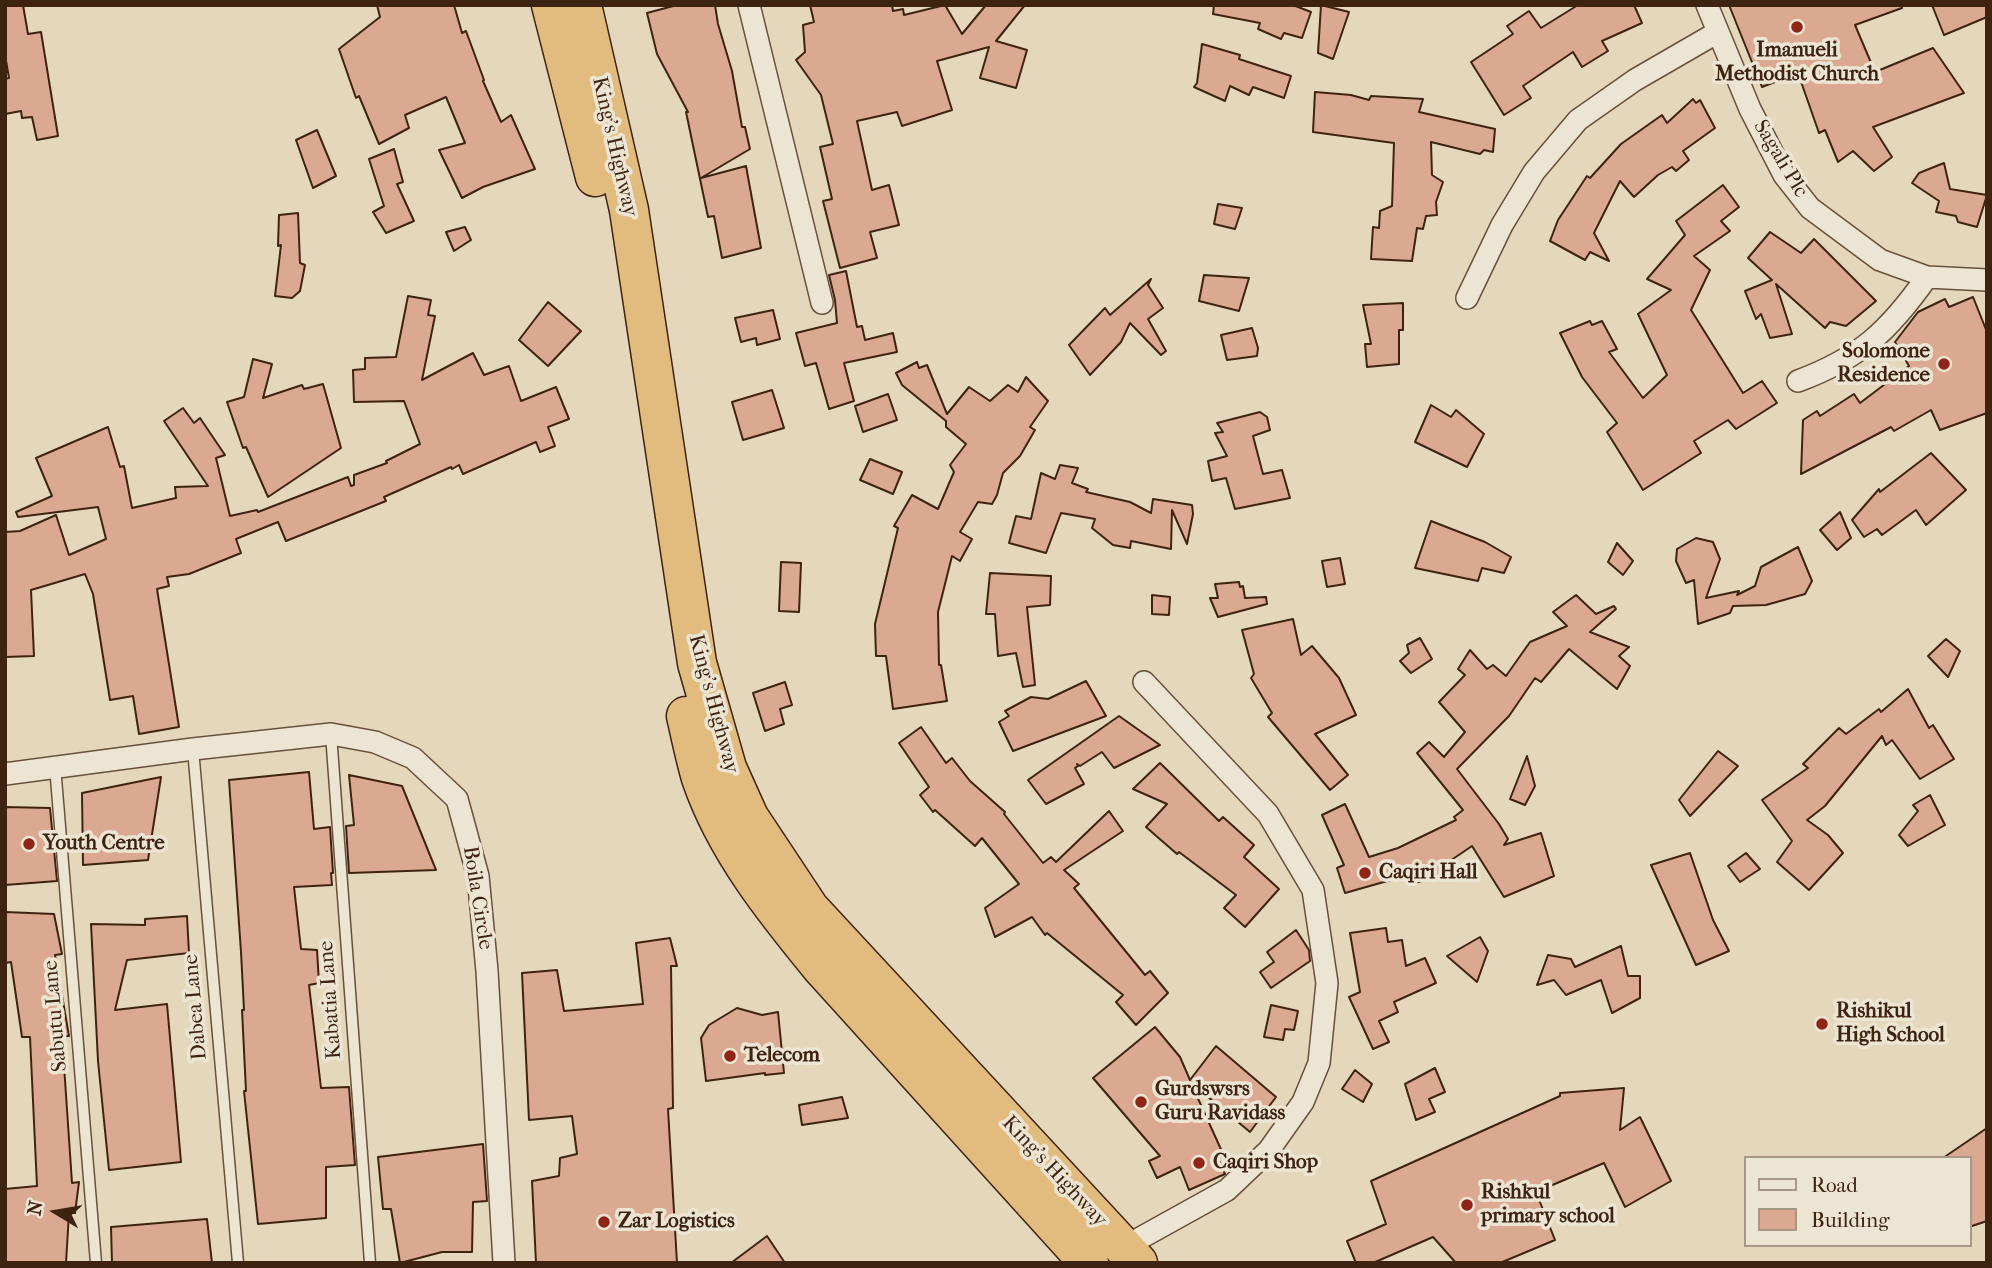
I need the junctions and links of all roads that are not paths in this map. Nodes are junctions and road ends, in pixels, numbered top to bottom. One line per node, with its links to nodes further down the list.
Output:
1 (551, 5): 21 (highway, King's Highway)
2 (582, 5): 16 (highway, King's Highway)
3 (749, 5): 9 (street)
4 (1707, 5): 5 (street, Sagali Plc)
5 (1718, 32): 6 (street, Sagali Plc); 8 (street)
6 (1927, 277): 7 (street, Sagali Plc); 10 (street)
7 (1987, 280)
8 (1467, 299)
9 (822, 303)
10 (1798, 381)
11 (1144, 682): 16 (street)
12 (331, 734): 13 (street, Boila Circle); 19 (lane, Kabatia Lane); 20 (street, Boila Circle)
13 (193, 749): 14 (street, Boila Circle); 18 (lane, Dabea Lane)
14 (55, 766): 15 (street, Boila Circle); 17 (lane, Sabutu Lane)
15 (5, 774)
16 (1119, 1258)
17 (96, 1263)
18 (238, 1263)
19 (370, 1263)
20 (504, 1263)
21 (1089, 1263)

